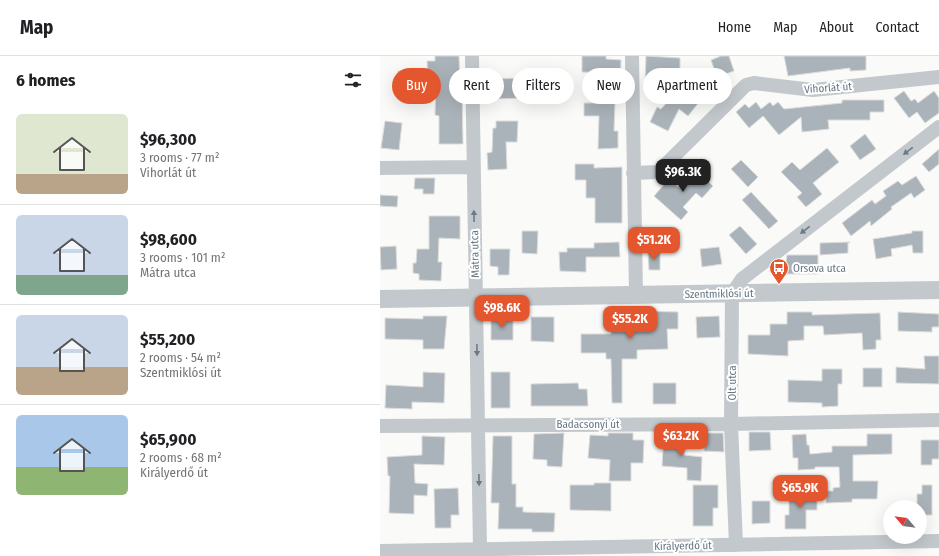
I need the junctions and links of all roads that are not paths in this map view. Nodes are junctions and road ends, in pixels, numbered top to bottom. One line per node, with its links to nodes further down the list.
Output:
1 (472, 56): 5 (street, Mátra utca)
2 (632, 56): 7 (street)
3 (939, 77): 7 (street, Vihorlát út)
4 (939, 127): 10 (street, one-way to 10)
5 (474, 167): 6 (street); 11 (street, Mátra utca, one-way to 5)
6 (380, 168)
7 (633, 173): 9 (street)
8 (939, 290): 10 (street, Szentmiklósi út)
9 (636, 294): 10 (street, Szentmiklósi út); 11 (street, Szentmiklósi út)
10 (732, 294): 15 (street, Olt utca)
11 (475, 297): 12 (street, Szentmiklósi út); 14 (street, Mátra utca, one-way to 14)
12 (380, 299)
13 (939, 420): 15 (street, Badacsonyi út)
14 (479, 424): 15 (street, Badacsonyi út); 16 (street, Badacsonyi út); 19 (street, Mátra utca, one-way to 19)
15 (731, 424): 18 (street, Olt utca)
16 (380, 426)
17 (939, 541): 18 (street, Királyerdő út)
18 (736, 545): 19 (street, Királyerdő út)
19 (480, 549): 20 (street, Királyerdő út)
20 (380, 551)

